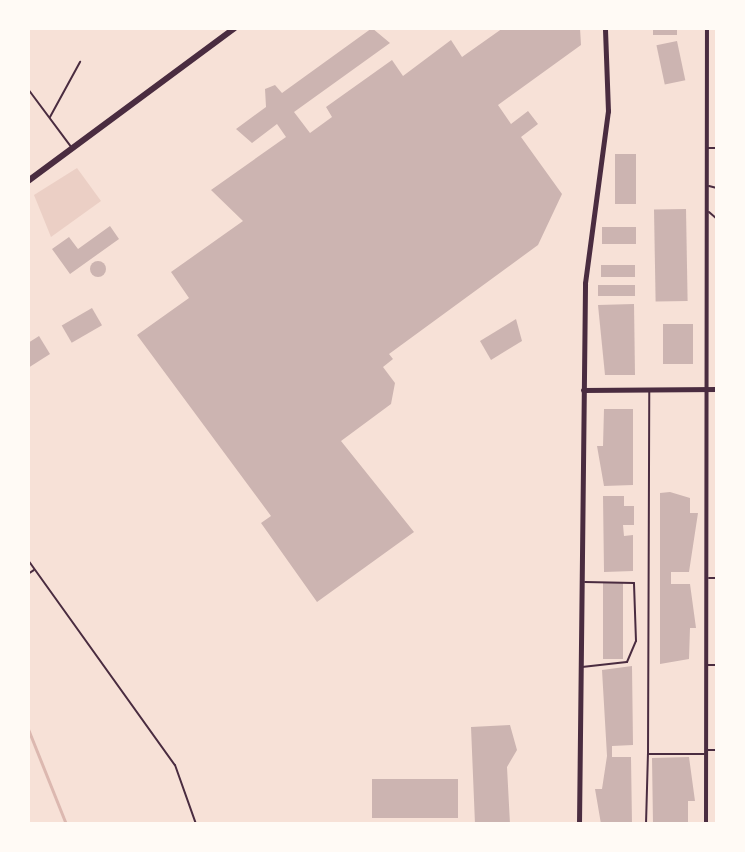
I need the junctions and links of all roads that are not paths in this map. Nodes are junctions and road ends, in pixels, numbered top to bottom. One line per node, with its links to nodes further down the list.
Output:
1 (235, 28): 9 (main road)
2 (605, 28): 18 (street)
3 (707, 28): 7 (street)
4 (80, 62): 6 (lane)
5 (28, 89): 6 (lane)
6 (50, 118): 9 (lane)
7 (708, 148): 8 (lane); 11 (street)
8 (717, 148)
9 (73, 149): 10 (main road)
10 (28, 181)
11 (708, 185): 12 (lane); 13 (street)
12 (717, 188)
13 (708, 211): 14 (lane); 16 (street)
14 (717, 219)
15 (649, 389): 16 (street); 18 (street); 30 (lane)
16 (709, 389): 17 (street); 22 (street)
17 (717, 389)
18 (583, 390): 24 (street)
19 (28, 560): 20 (lane)
20 (35, 570): 21 (lane); 31 (lane)
21 (28, 574)
22 (708, 578): 23 (lane); 25 (street)
23 (717, 578)
24 (582, 582): 27 (street); 27 (lane)
25 (707, 665): 26 (lane); 29 (street)
26 (717, 665)
27 (581, 667): 32 (street)
28 (717, 750): 29 (lane)
29 (707, 752): 30 (lane); 34 (street)
30 (648, 754): 33 (lane)
31 (196, 824)
32 (579, 824)
33 (646, 824)
34 (706, 824)

